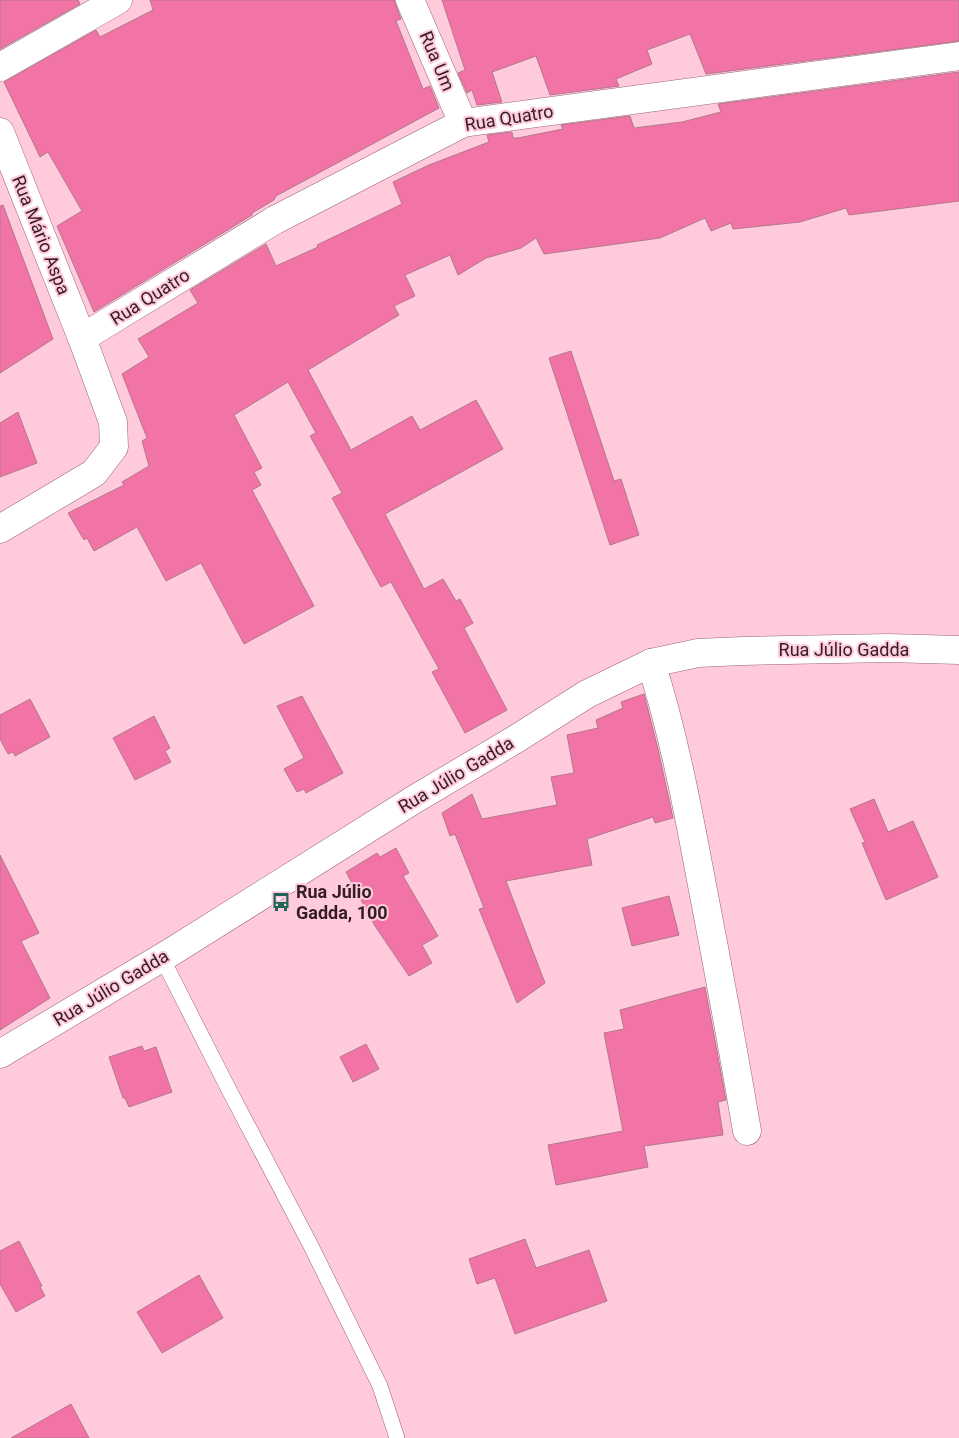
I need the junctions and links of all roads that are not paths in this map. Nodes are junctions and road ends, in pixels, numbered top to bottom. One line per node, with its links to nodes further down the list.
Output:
1 (118, 0): 4 (street)
2 (410, 0): 5 (street, Rua Um)
3 (959, 56): 5 (street, Rua Quatro)
4 (0, 67)
5 (463, 123): 7 (street, Rua Quatro)
6 (0, 132): 7 (street, Rua Mário Aspa)
7 (82, 338): 8 (street, Rua Mário Aspa)
8 (0, 529)
9 (959, 650): 10 (street, Rua Júlio Gadda)
10 (651, 662): 11 (street, Rua Júlio Gadda); 13 (street)
11 (162, 958): 12 (street, Rua Júlio Gadda); 14 (lane)
12 (0, 1054)
13 (747, 1131)
14 (397, 1438)

